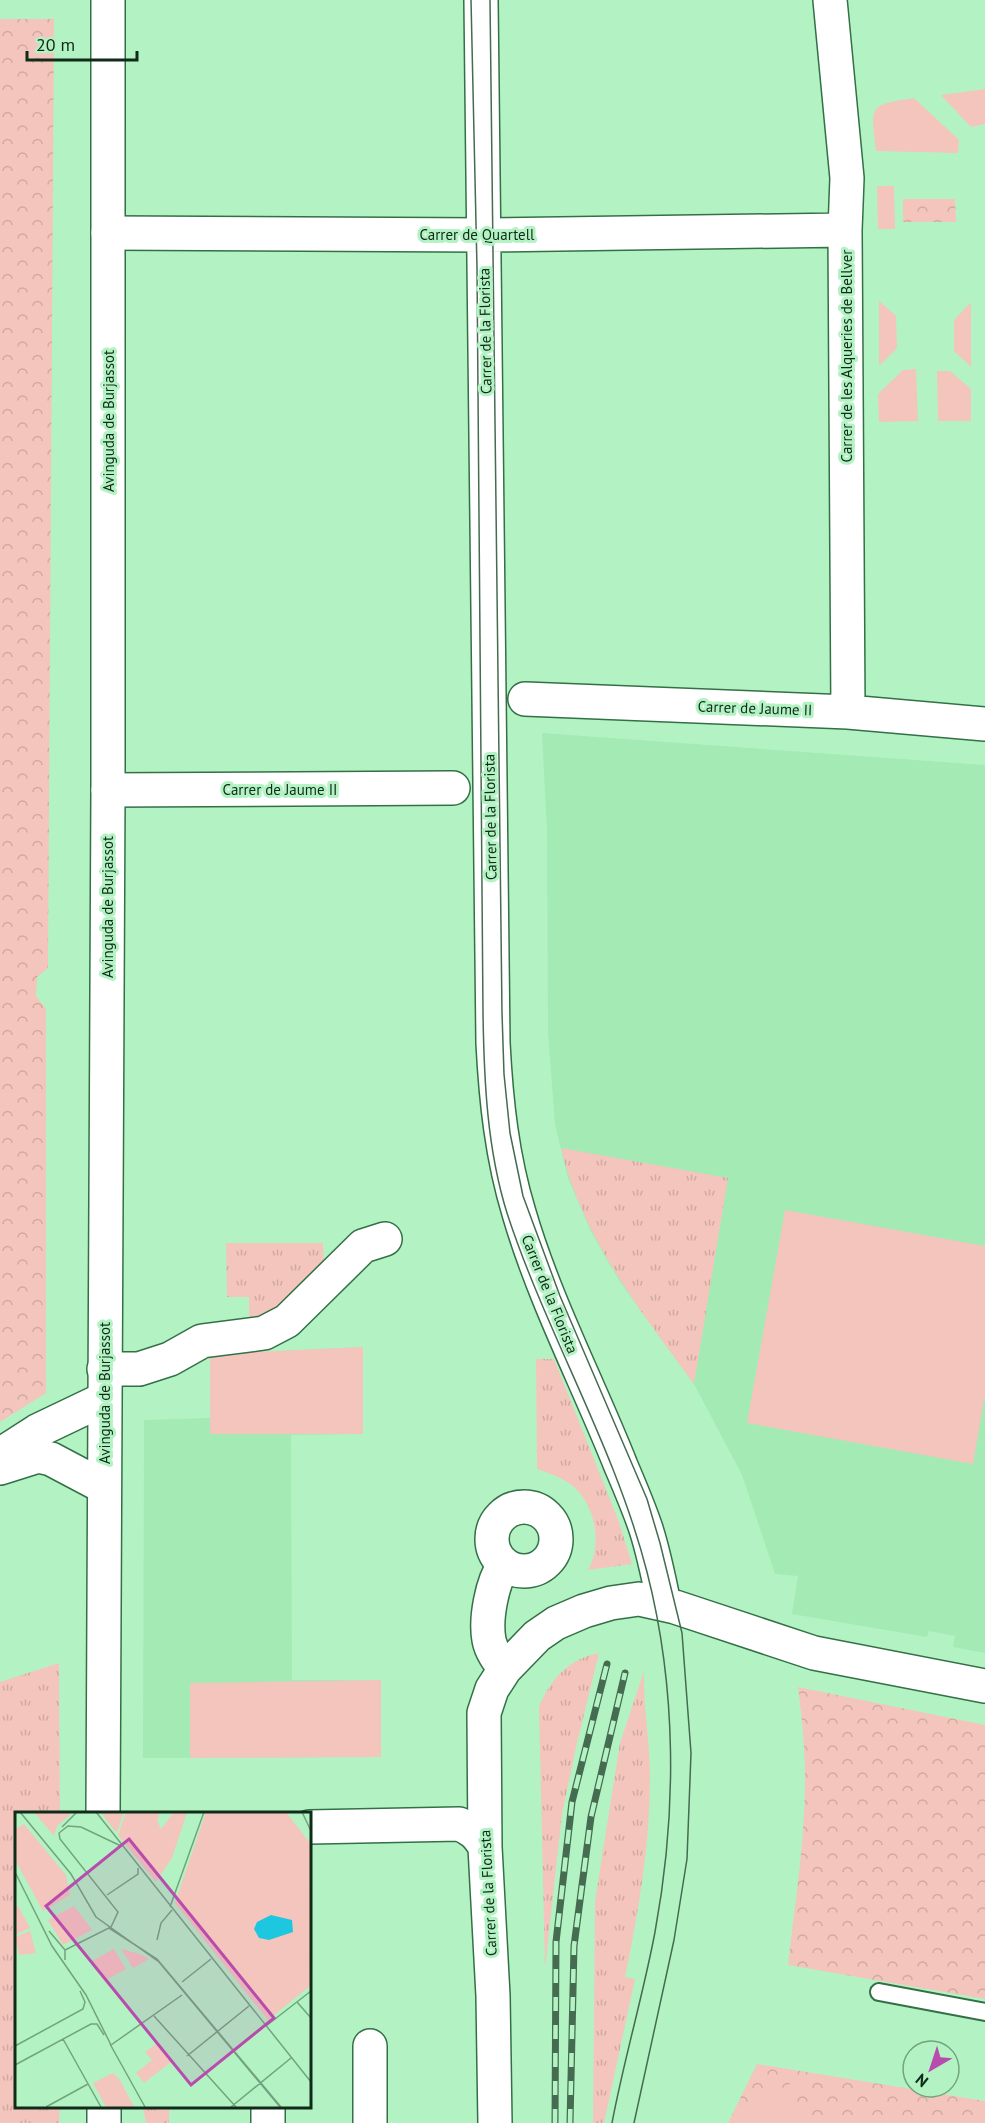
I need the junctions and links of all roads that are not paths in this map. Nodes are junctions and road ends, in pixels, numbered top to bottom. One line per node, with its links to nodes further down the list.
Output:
1 (108, 0): 5 (street, Avinguda de Burjassot)
2 (481, 0): 6 (street, Carrer de la Florista)
3 (830, 0): 4 (street, Carrer de les Alqueries de Bellver)
4 (846, 230): 6 (street, Carrer de Quartell); 8 (street, Carrer de les Alqueries de Bellver)
5 (108, 233): 6 (street, Carrer de Quartell); 11 (street, Avinguda de Burjassot)
6 (484, 235): 18 (street, Carrer de la Florista)
7 (525, 699): 8 (street, Carrer de Jaume II)
8 (848, 712): 9 (street, Carrer de Jaume II)
9 (985, 724)
10 (453, 788): 11 (street, Carrer de Jaume II)
11 (108, 790): 13 (street, Avinguda de Burjassot)
12 (385, 1239): 13 (street)
13 (104, 1384): 14 (street); 16 (street, Avinguda de Burjassot)
14 (0, 1455)
15 (0, 1468): 16 (street)
16 (104, 1487): 21 (street, Avinguda de Burjassot)
17 (504, 1564): 19 (street)
18 (664, 1604): 19 (street, Carrer de la Florista); 20 (street, Carrer de la Florista)
19 (505, 1669): 23 (street, Carrer de la Florista)
20 (985, 1686)
21 (103, 1812)
22 (310, 1827): 23 (street)
23 (485, 1847): 28 (street, Carrer de la Florista)
24 (879, 1992): 25 (lane)
25 (985, 2012)
26 (370, 2046): 27 (street)
27 (370, 2123)
28 (495, 2123)

